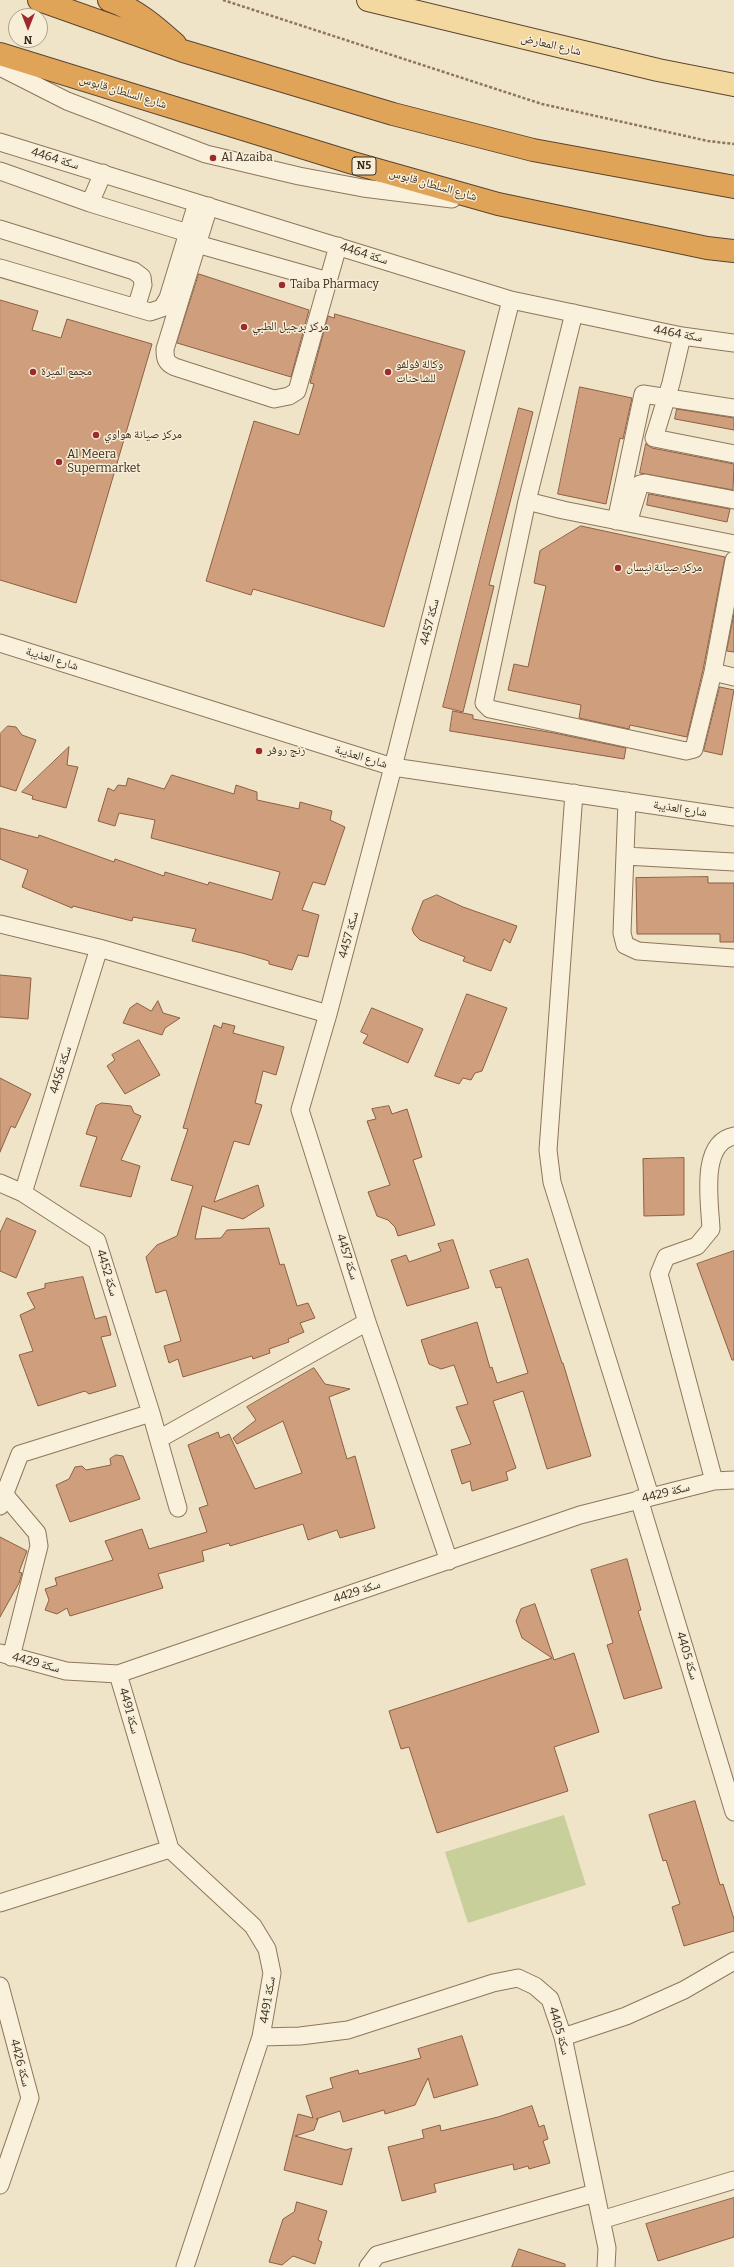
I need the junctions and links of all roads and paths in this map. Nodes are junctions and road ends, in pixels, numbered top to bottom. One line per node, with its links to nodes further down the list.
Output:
1 (40, 0): 5 (highway)
2 (109, 0): 5 (highway)
3 (223, 0): 10 (path)
4 (380, 2): 8 (main road, شارع المعارض)
5 (183, 51): 13 (highway)
6 (0, 54): 16 (highway, شارع السلطان قابوس / N5)
7 (0, 67): 16 (street)
8 (734, 86)
9 (0, 142): 12 (street, سكة 4464)
10 (734, 144)
11 (0, 171): 14 (street)
12 (103, 173): 14 (street); 15 (street, سكة 4464)
13 (734, 187)
14 (90, 203): 18 (street)
15 (203, 204): 18 (street); 19 (street, سكة 4464)
16 (498, 204): 20 (highway, شارع السلطان قابوس / N5)
17 (0, 229): 24 (street)
18 (192, 238): 22 (street); 22 (street); 24 (street)
19 (338, 246): 22 (street); 23 (street, سكة 4464)
20 (734, 251)
21 (0, 268): 24 (street)
22 (328, 281)
23 (511, 300): 25 (street, سكة 4464); 39 (street, سكة 4457)
24 (136, 308)
25 (574, 313): 26 (street, سكة 4464); 32 (street)
26 (682, 336): 27 (street, سكة 4464); 28 (street)
27 (734, 343)
28 (667, 398): 29 (street); 30 (street); 33 (street)
29 (734, 408)
30 (734, 454)
31 (734, 500): 33 (street)
32 (527, 501): 33 (street); 37 (street)
33 (622, 522): 34 (street)
34 (734, 544)
35 (734, 560): 37 (street)
36 (0, 643): 39 (street, شارع العذيبة)
37 (713, 672): 38 (street)
38 (734, 677)
39 (393, 767): 40 (street, شارع العذيبة); 48 (street, سكة 4457)
40 (574, 794): 41 (street, شارع العذيبة); 57 (street, سكة 4405)
41 (627, 801): 42 (street, شارع العذيبة); 43 (street)
42 (734, 817)
43 (625, 856): 44 (street); 47 (street)
44 (734, 862)
45 (0, 924): 46 (street)
46 (99, 948): 48 (street); 51 (street, سكة 4456)
47 (734, 958)
48 (328, 1014): 52 (street, سكة 4457)
49 (734, 1136): 55 (street)
50 (0, 1183): 51 (street, سكة 4452)
51 (23, 1193): 53 (street, سكة 4452)
52 (368, 1322): 54 (street); 60 (street, سكة 4457)
53 (151, 1414): 54 (street, سكة 4452); 58 (street)
54 (159, 1439): 59 (street, سكة 4452)
55 (714, 1480): 56 (street, سكة 4429); 57 (street, سكة 4429)
56 (734, 1480)
57 (644, 1498): 60 (street, سكة 4429); 63 (street, سكة 4405)
58 (2, 1500): 61 (street)
59 (178, 1508)
60 (449, 1560): 62 (street, سكة 4429)
61 (5, 1655): 62 (street, سكة 4429)
62 (118, 1674): 64 (street, سكة 4491)
63 (734, 1812)
64 (170, 1849): 65 (street); 69 (street, سكة 4491)
65 (0, 1903)
66 (734, 1961): 68 (street)
67 (0, 1986): 71 (street, سكة 4426)
68 (563, 2036): 69 (street, سكة 4405); 72 (street, سكة 4405)
69 (261, 2037): 74 (street, سكة 4491)
70 (734, 2180): 73 (street)
71 (0, 2185)
72 (595, 2193): 73 (street, سكة 4405); 75 (street)
73 (601, 2220): 76 (street, سكة 4405)
74 (185, 2267)
75 (368, 2267)
76 (606, 2267)

